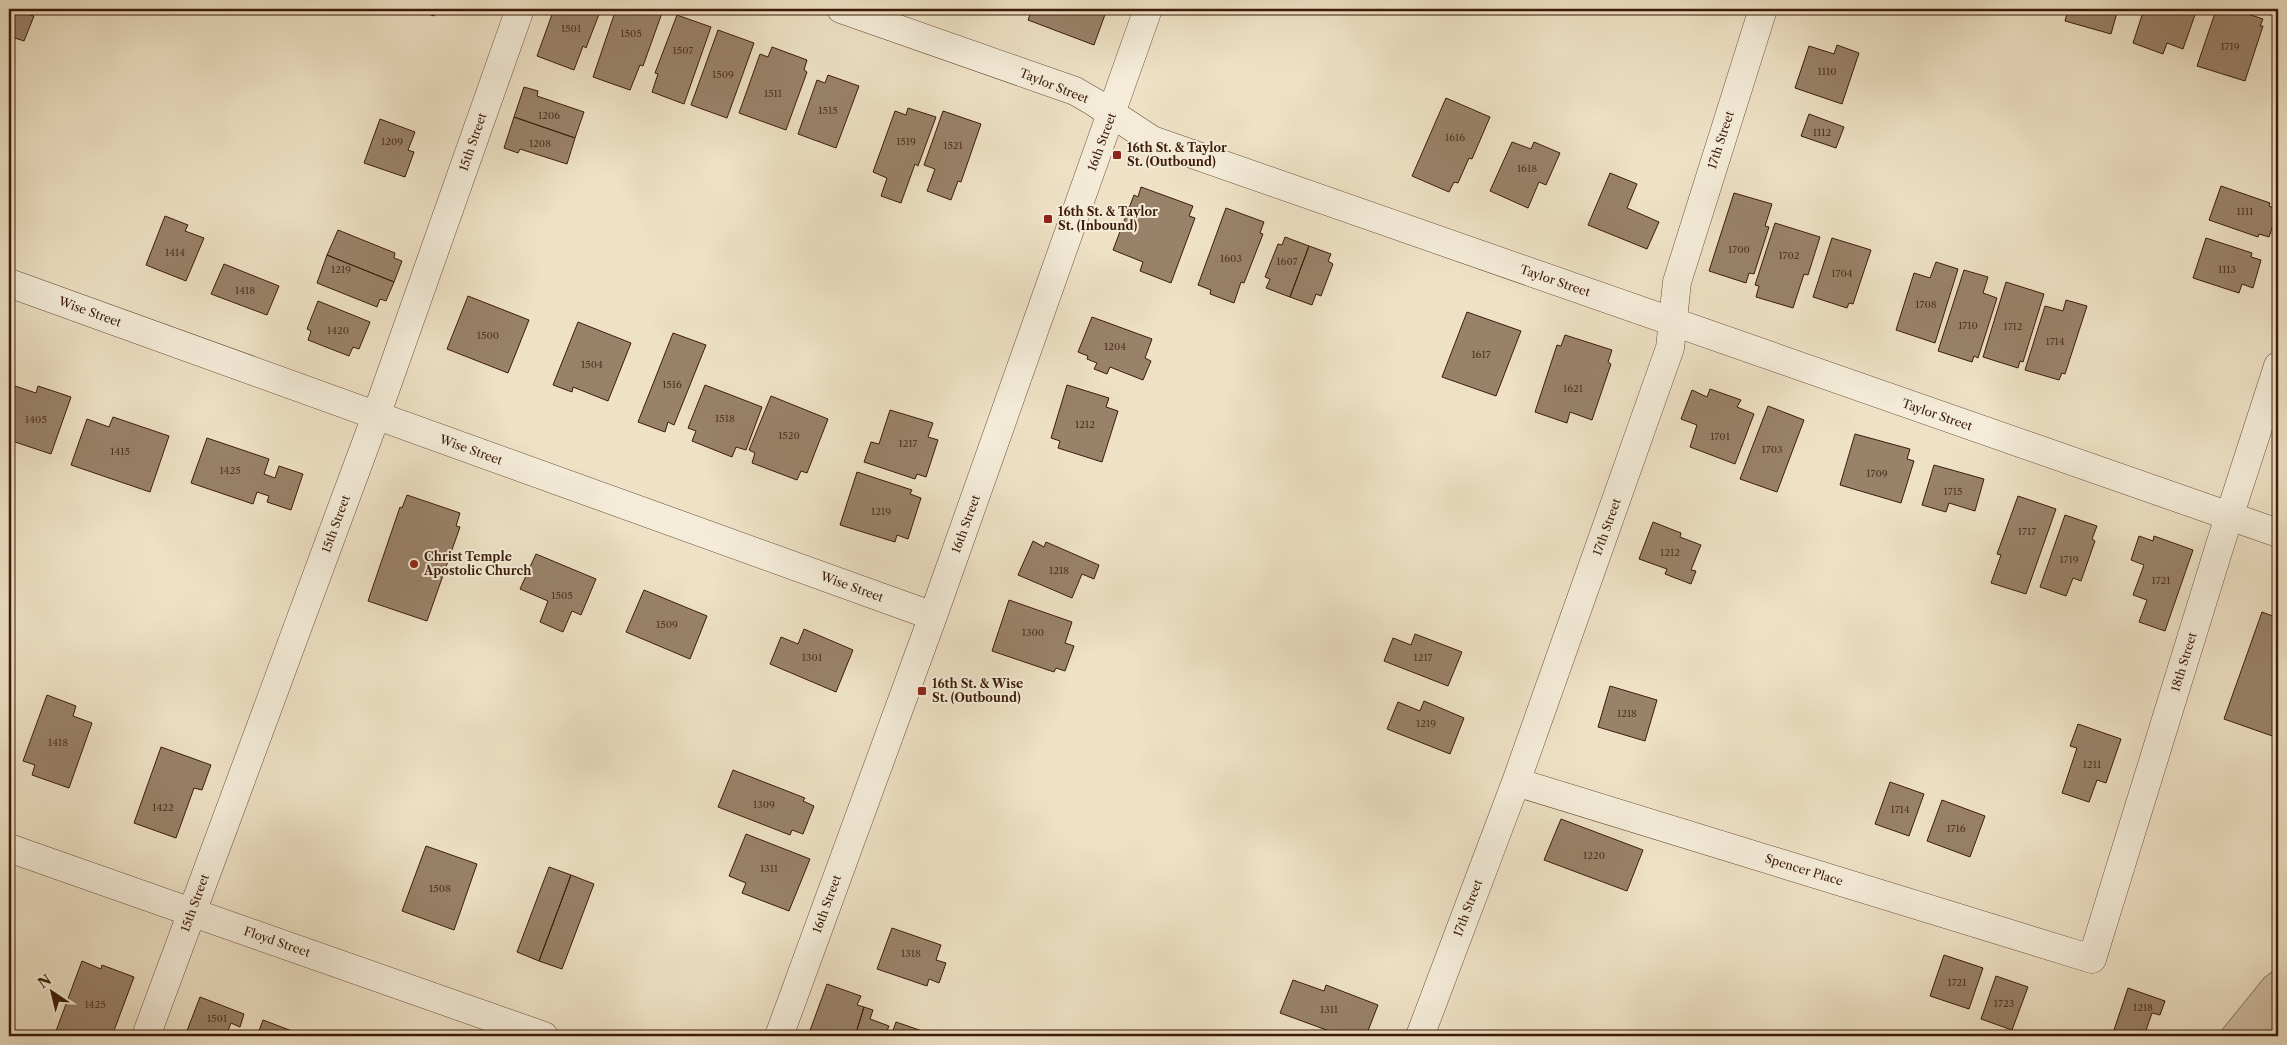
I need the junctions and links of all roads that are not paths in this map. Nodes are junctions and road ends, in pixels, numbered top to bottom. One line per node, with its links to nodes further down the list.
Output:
1 (520, 9): 9 (street, 15th Street)
2 (841, 9): 5 (street, Taylor Street)
3 (1148, 9): 5 (street, 16th Street)
4 (1763, 9): 7 (street, 17th Street)
5 (1112, 114): 7 (street, Taylor Street); 12 (street, 16th Street)
6 (9, 283): 9 (street, Wise Street)
7 (1673, 323): 10 (street, Taylor Street); 13 (street, 17th Street)
8 (2278, 366): 10 (street, 18th Street)
9 (376, 416): 12 (street, Wise Street); 15 (street, 15th Street)
10 (2229, 516): 11 (street, Taylor Street); 16 (street, 18th Street)
11 (2278, 533)
12 (933, 616): 19 (street, 16th Street)
13 (1516, 782): 16 (street, Spencer Place); 20 (street, 17th Street)
14 (9, 848): 15 (street, Floyd Street)
15 (192, 912): 17 (street, 15th Street); 18 (street, Floyd Street)
16 (2092, 958)
17 (146, 1036)
18 (544, 1036)
19 (779, 1036)
20 (1420, 1036)

